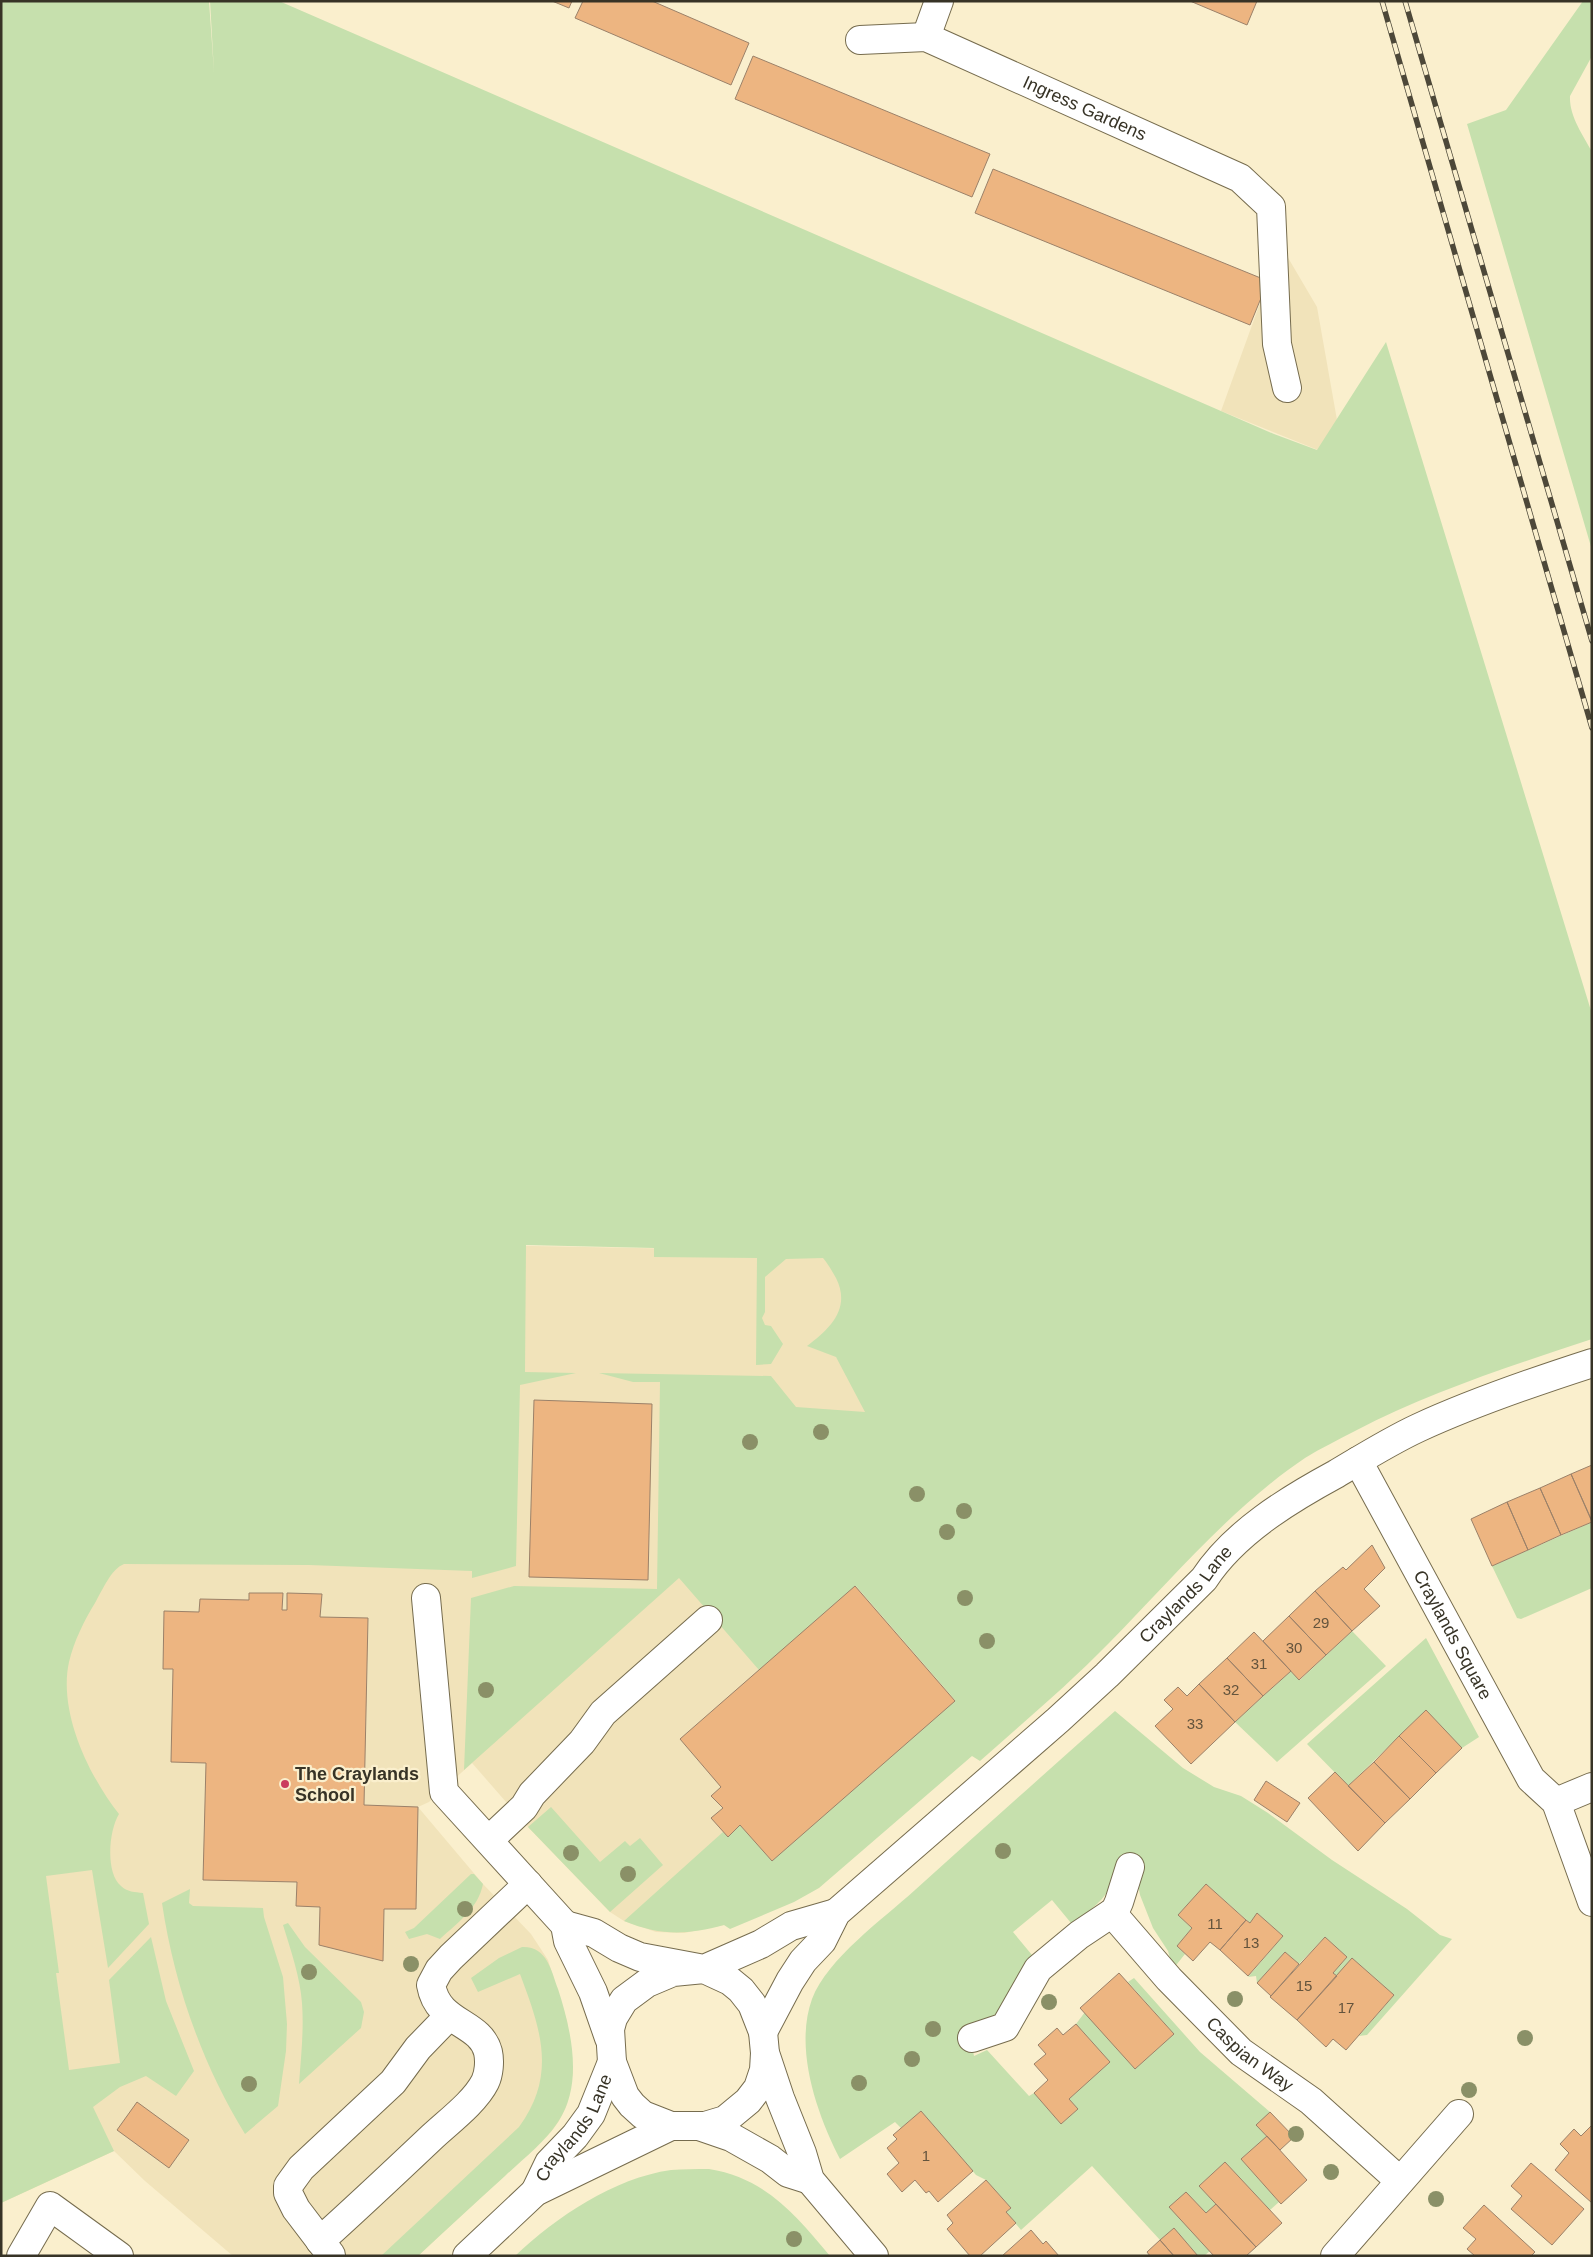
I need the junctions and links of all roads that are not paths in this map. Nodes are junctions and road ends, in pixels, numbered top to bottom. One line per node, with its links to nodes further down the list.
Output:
1 (939, 1): 2 (street)
2 (926, 37): 3 (street); 4 (street, Ingress Gardens)
3 (860, 40)
4 (1287, 388)
5 (1592, 1363): 6 (street, Craylands Lane)
6 (1358, 1461): 10 (street, Craylands Square); 16 (street, Craylands Lane)
7 (426, 1598): 11 (street)
8 (708, 1620): 11 (street)
9 (1592, 1787): 10 (street)
10 (1556, 1802): 14 (street, Craylands Square)
11 (489, 1840): 13 (street)
12 (1130, 1867): 15 (street)
13 (528, 1884): 17 (street); 19 (street)
14 (1592, 1902)
15 (1112, 1913): 20 (street); 27 (street, Caspian Way)
16 (836, 1914): 18 (street, Craylands Lane); 21 (street, Craylands Lane)
17 (565, 1925): 18 (street); 22 (street)
18 (704, 1970): 21 (street, Craylands Lane); 22 (street, Craylands Lane)
19 (449, 2016): 29 (street); 29 (street)
20 (972, 2038)
21 (764, 2042): 25 (street, Craylands Lane); 26 (street)
22 (610, 2050): 24 (street, Craylands Lane); 28 (street, Craylands Lane)
23 (1459, 2114): 27 (street)
24 (671, 2126): 25 (street, Craylands Lane); 28 (street, Craylands Lane)
25 (699, 2126): 26 (street)
26 (810, 2180): 33 (street)
27 (1400, 2181): 34 (street)
28 (534, 2192): 32 (street, Craylands Lane)
29 (326, 2248)
30 (20, 2256): 31 (street)
31 (120, 2256)
32 (467, 2256)
33 (874, 2256)
34 (1335, 2256)

